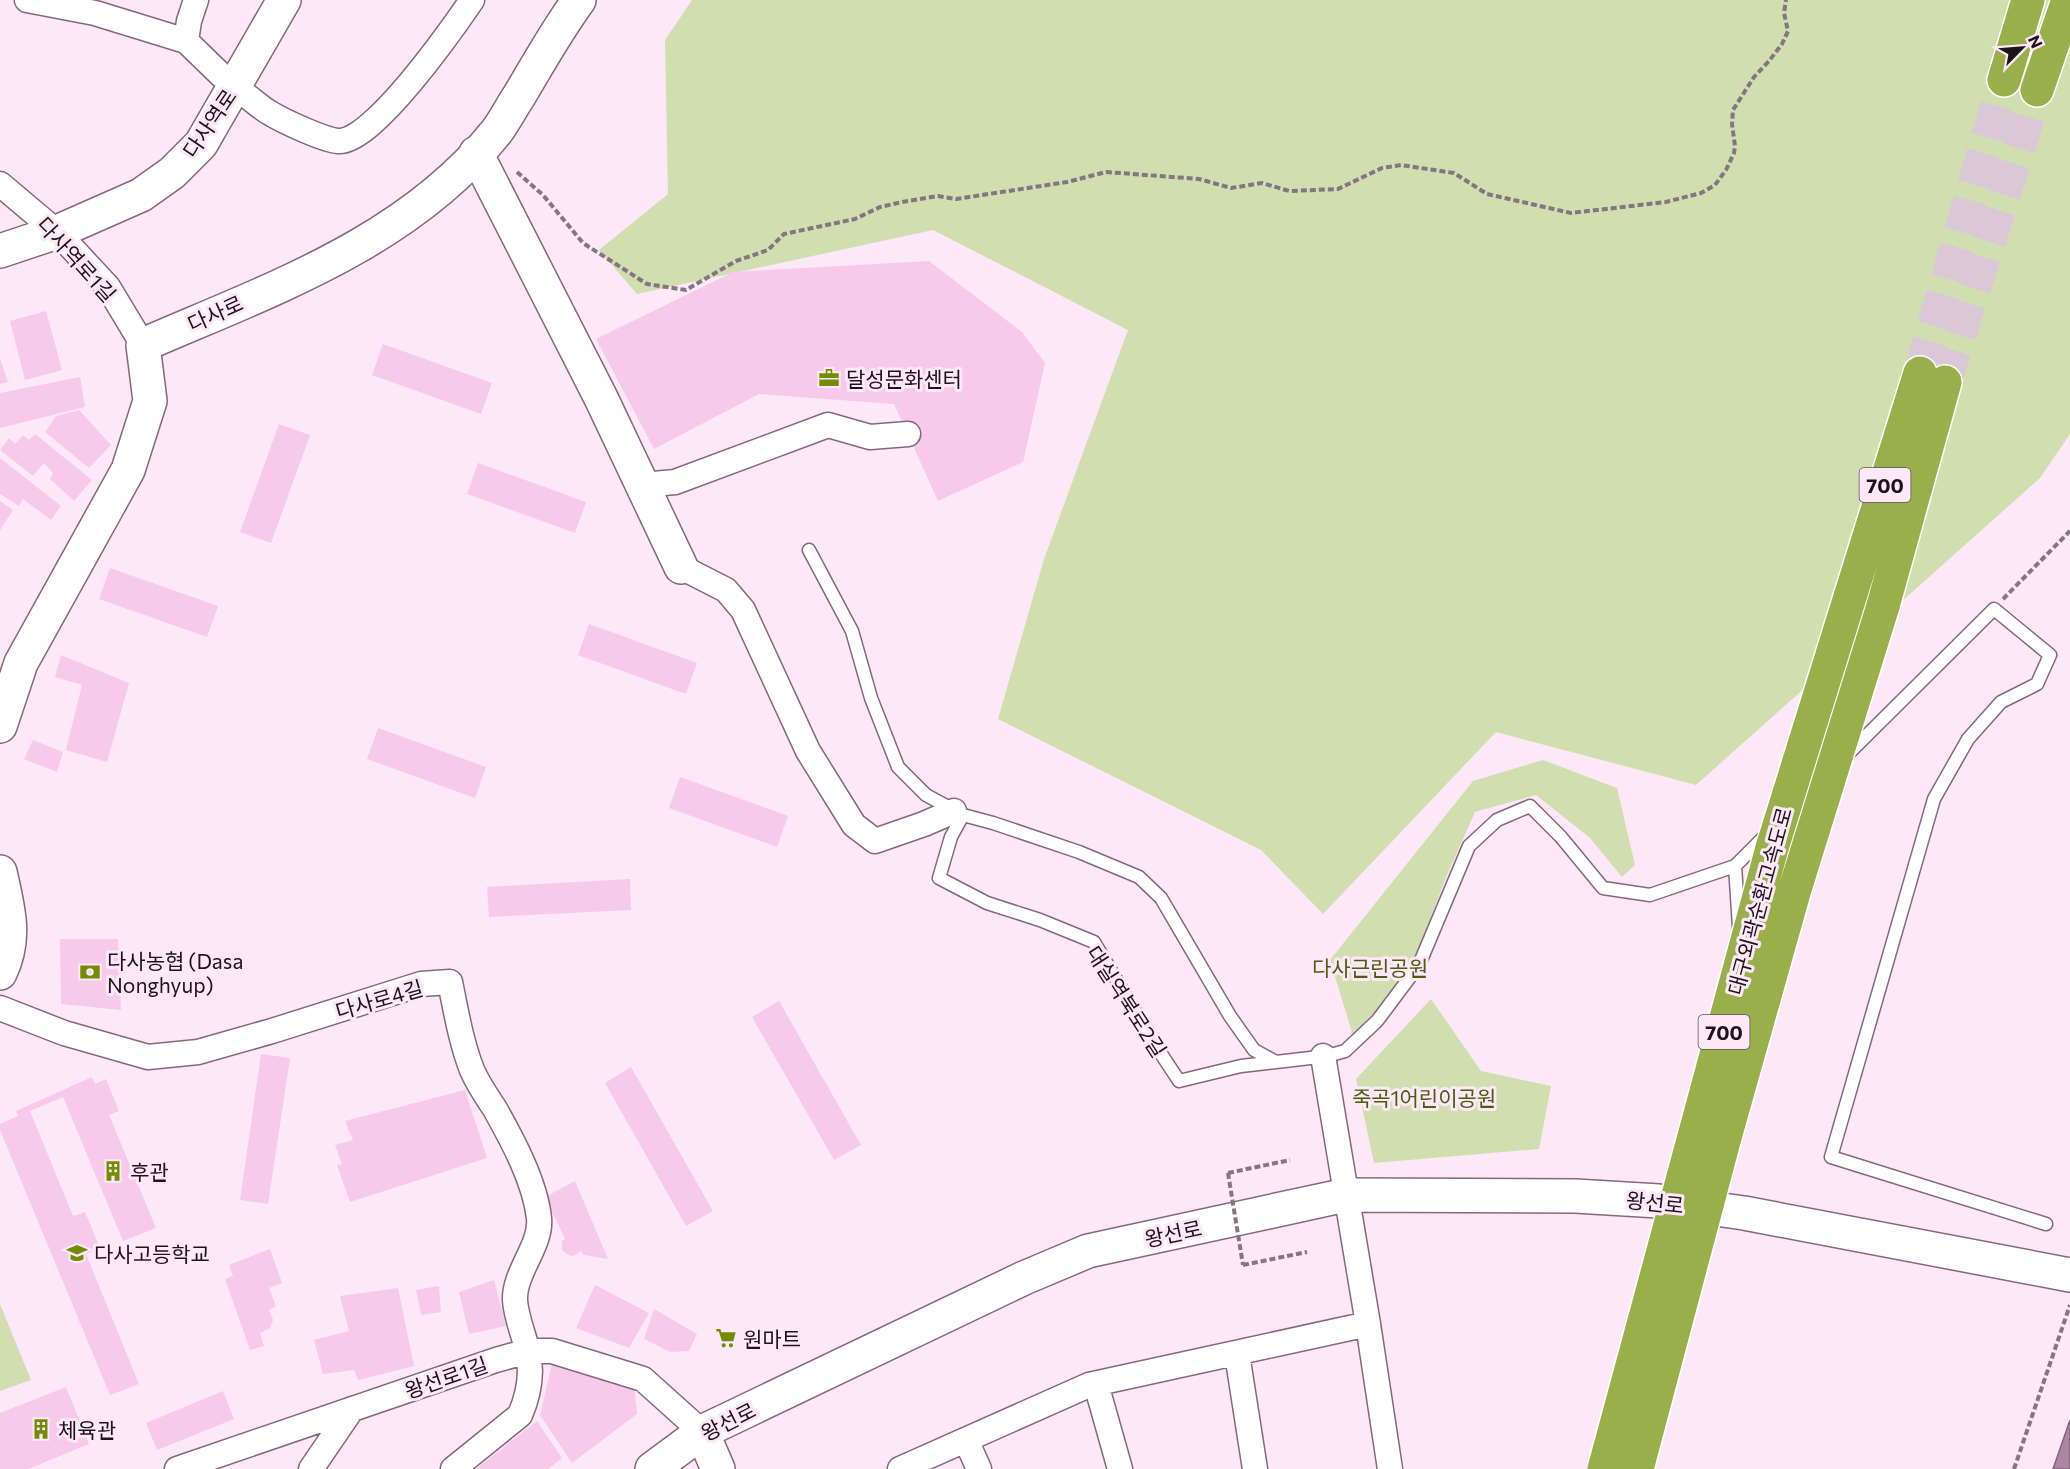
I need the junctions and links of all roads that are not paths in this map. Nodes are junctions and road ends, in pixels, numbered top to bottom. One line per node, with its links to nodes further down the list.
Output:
1 (27, 0): 8 (street)
2 (196, 0): 9 (street)
3 (284, 0): 16 (street, 다사역로)
4 (472, 0): 13 (street)
5 (579, 0): 14 (street, 다사로)
6 (2028, 0): 11 (highway)
7 (2068, 0): 12 (highway)
8 (98, 7): 9 (street)
9 (186, 41): 10 (street)
10 (220, 75)
11 (2004, 80)
12 (2037, 90)
13 (244, 94)
14 (481, 149): 18 (street, 다사로); 20 (street)
15 (0, 184): 16 (street, 다사역로1길)
16 (57, 232): 17 (street, 다사역로); 18 (street, 다사역로1길)
17 (0, 251)
18 (143, 345): 23 (street)
19 (908, 434): 20 (street)
20 (642, 485): 22 (street)
21 (809, 550): 24 (lane)
22 (681, 567): 24 (street)
23 (0, 726)
24 (958, 813): 32 (lane); 32 (lane, 대실역북로2길)
25 (1735, 866): 29 (lane); 31 (lane, 대실역북로2길); 35 (lane)
26 (0, 872): 27 (street)
27 (0, 973)
28 (0, 1008): 38 (street, 다사로4길)
29 (1741, 1013)
30 (1739, 1046): 33 (lane)
31 (1323, 1056): 32 (lane, 대실역북로2길); 34 (street)
32 (1276, 1062)
33 (1711, 1140)
34 (1346, 1195): 36 (street, 왕선로); 37 (street); 42 (street, 왕선로)
35 (2046, 1224)
36 (2070, 1275)
37 (1368, 1324): 39 (street); 53 (street)
38 (528, 1351): 41 (street, 왕선로1길); 42 (street, 왕선로1길); 46 (street)
39 (1237, 1354): 40 (street); 52 (street)
40 (1096, 1384): 43 (street); 51 (street)
41 (352, 1409): 44 (street, 왕선로1길); 45 (street)
42 (702, 1432): 47 (street, 왕선로); 48 (street)
43 (966, 1440): 49 (street); 50 (street)
44 (177, 1469)
45 (311, 1469)
46 (453, 1469)
47 (652, 1469)
48 (718, 1469)
49 (900, 1469)
50 (979, 1469)
51 (1120, 1469)
52 (1255, 1469)
53 (1390, 1469)
54 (1604, 1469): 55 (highway, 대구외곽순환고속도로 / 700, bridge)
55 (1636, 1469)

